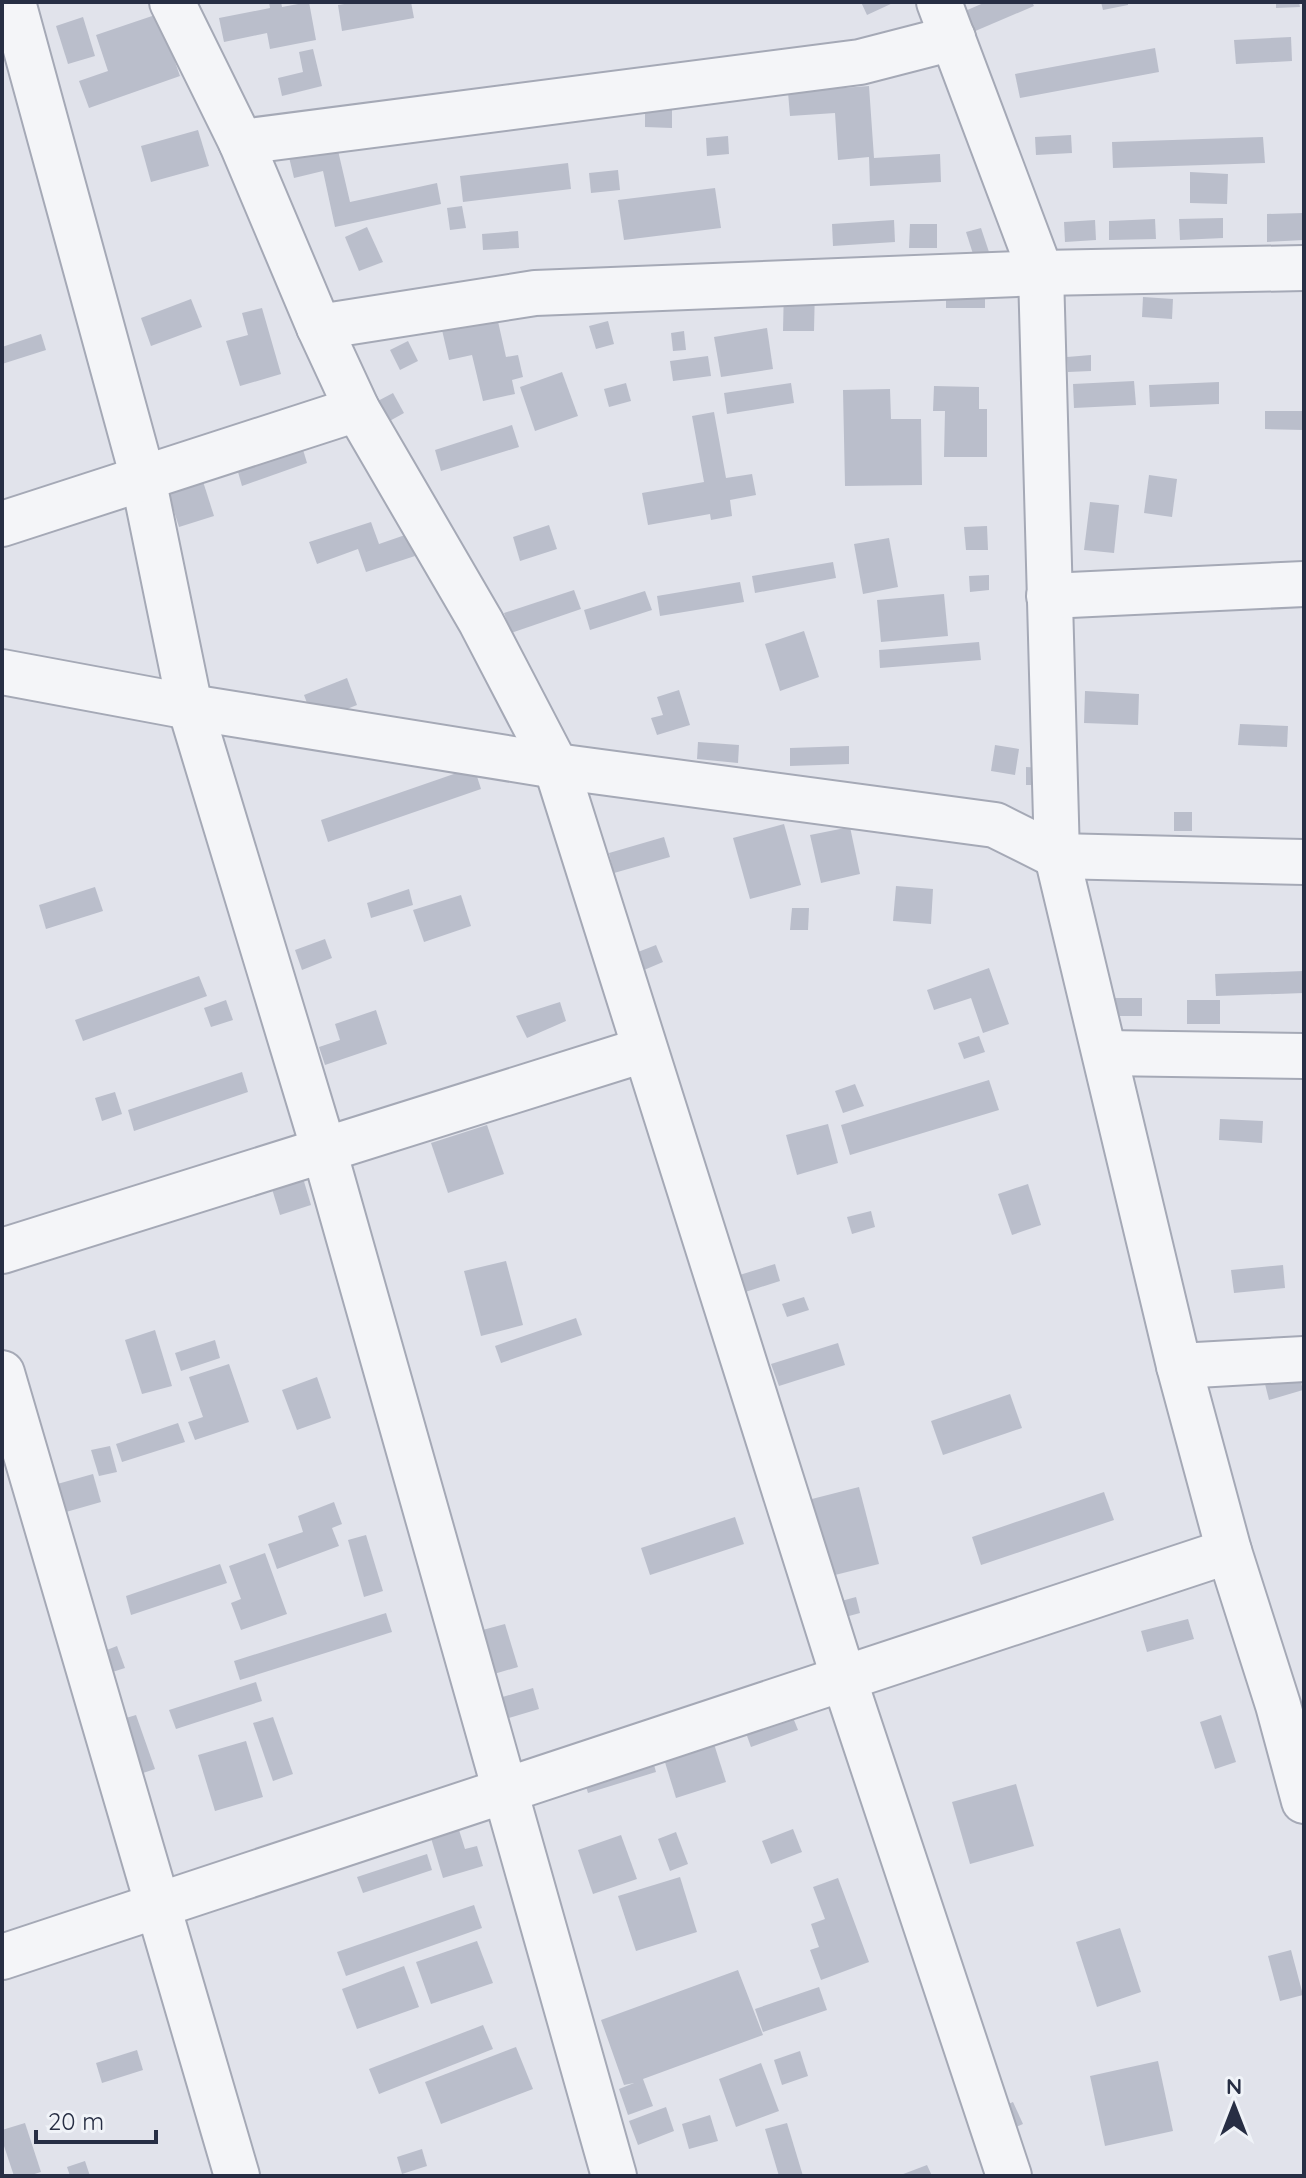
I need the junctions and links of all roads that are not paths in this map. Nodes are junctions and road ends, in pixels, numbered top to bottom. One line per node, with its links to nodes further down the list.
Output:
1 (13, 2): 9 (street)
2 (172, 2): 4 (street)
3 (946, 20): 4 (street); 6 (street)
4 (241, 142): 7 (street)
5 (1304, 268): 6 (street)
6 (1041, 273): 7 (street); 12 (street)
7 (319, 327): 8 (street)
8 (357, 409): 9 (street); 15 (street)
9 (143, 478): 10 (street); 14 (street)
10 (2, 524)
11 (1304, 584): 12 (street)
12 (1049, 596): 16 (street)
13 (2, 672): 14 (street)
14 (190, 707): 15 (street); 21 (street)
15 (556, 766): 16 (street); 18 (street)
16 (1057, 856): 17 (street); 19 (street)
17 (1304, 862)
18 (643, 1050): 21 (street); 27 (street)
19 (1105, 1053): 20 (street); 24 (street)
20 (1304, 1056)
21 (324, 1150): 22 (street); 29 (street)
22 (2, 1251)
23 (1304, 1359): 24 (street)
24 (1179, 1366): 26 (street)
25 (2, 1373): 31 (street)
26 (1229, 1551): 27 (street); 28 (street)
27 (844, 1679): 29 (street); 35 (street)
28 (1291, 1703): 30 (street)
29 (503, 1791): 31 (street); 34 (street)
30 (1304, 1801)
31 (158, 1906): 32 (street); 33 (street)
32 (2, 1957)
33 (237, 2176)
34 (614, 2176)
35 (1009, 2176)

